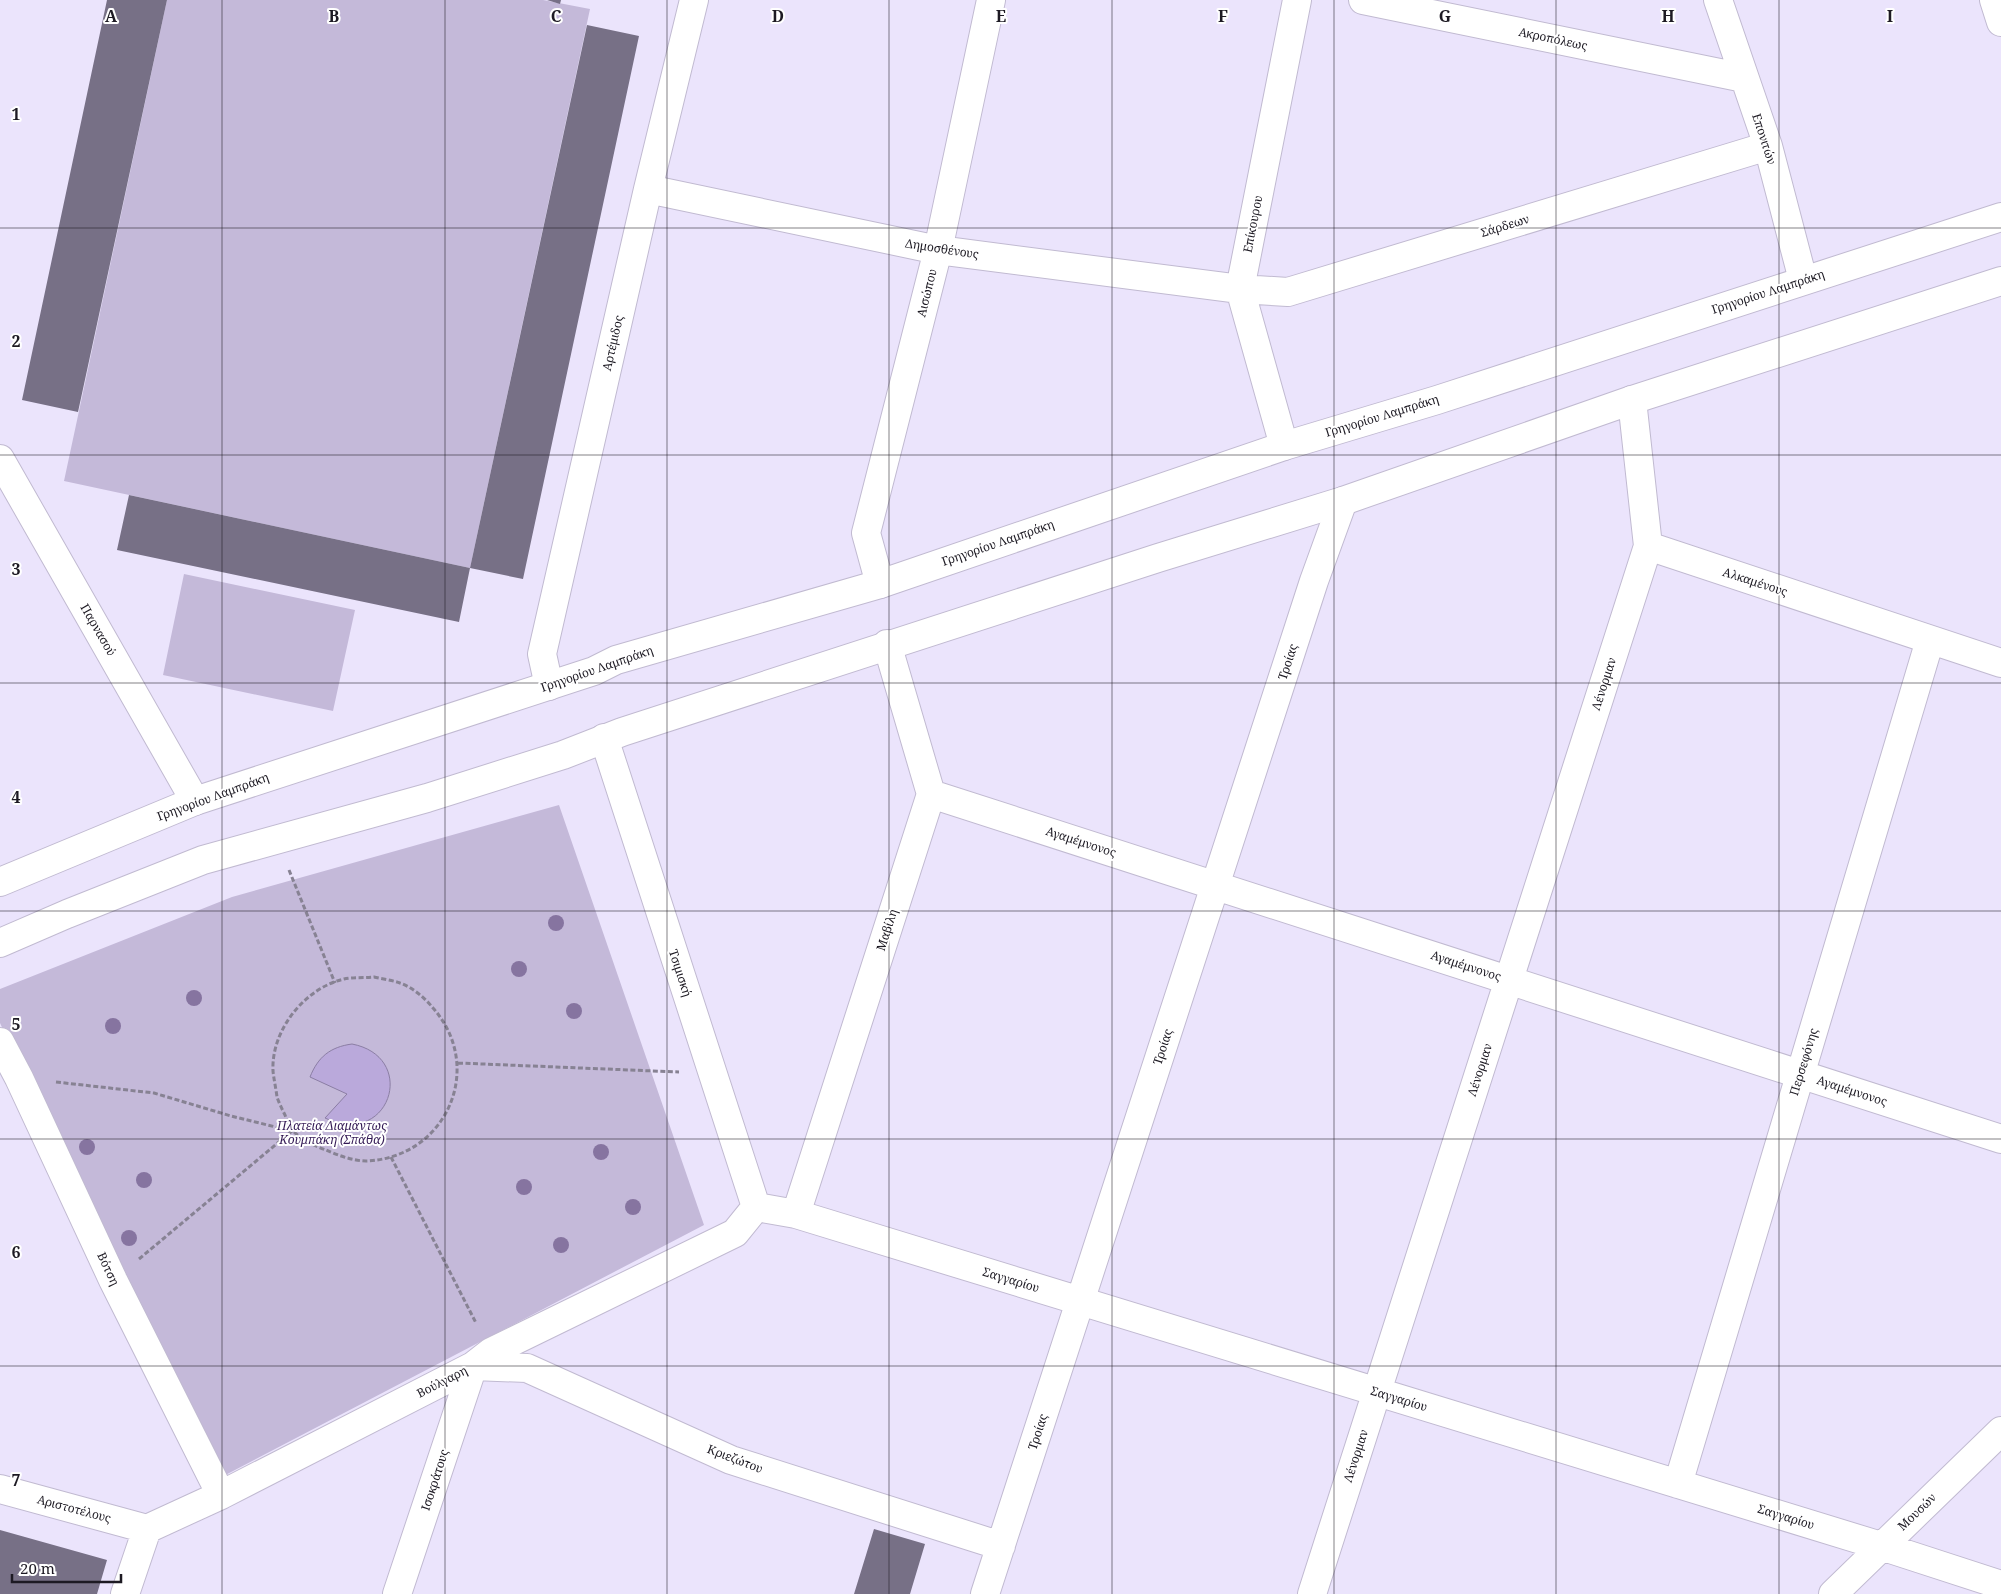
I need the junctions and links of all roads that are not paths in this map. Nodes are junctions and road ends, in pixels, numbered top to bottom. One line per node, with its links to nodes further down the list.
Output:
1 (694, 0): 10 (street, Αρτέμιδος)
2 (991, 0): 12 (street, Αισώπου)
3 (1297, 0): 15 (street, Επίκουρου)
4 (1363, 0): 8 (street, Ακροπόλεως)
5 (1718, 0): 8 (street, Επονιτών)
6 (1994, 0): 7 (street)
7 (2001, 22)
8 (1744, 78): 9 (street, Επονιτών)
9 (1768, 146): 13 (street, Επονιτών); 15 (street, Σάρδεων)
10 (648, 189): 12 (street, Δημοσθένους); 25 (street, Αρτέμιδος)
11 (2001, 217): 13 (street, Γρηγορίου Λαμπράκη)
12 (938, 250): 15 (street, Δημοσθένους); 21 (street, Αισώπου)
13 (1804, 280): 17 (street, Γρηγορίου Λαμπράκη)
14 (2001, 281): 16 (street)
15 (1240, 289): 17 (street, Επίκουρου)
16 (1632, 400): 19 (street); 20 (street)
17 (1284, 446): 21 (street, Γρηγορίου Λαμπράκη)
18 (0, 459): 28 (street, Παρνασού)
19 (1343, 502): 23 (street); 30 (street, Τροίας)
20 (1648, 546): 22 (street, Αλκαμένους); 32 (street, Λένορμαν)
21 (880, 584): 25 (street, Γρηγορίου Λαμπράκη)
22 (1930, 640): 24 (street, Αλκαμένους); 34 (street, Περσεφόνης)
23 (887, 644): 26 (street); 27 (street)
24 (2001, 663)
25 (549, 686): 28 (street, Γρηγορίου Λαμπράκη)
26 (604, 738): 31 (street); 36 (street, Τσιμισκή)
27 (931, 794): 30 (street, Αγαμέμνονος); 37 (street, Μαβίλη)
28 (195, 801): 29 (street, Γρηγορίου Λαμπράκη)
29 (0, 882)
30 (1215, 886): 32 (street, Αγαμέμνονος); 38 (street, Τροίας)
31 (0, 943)
32 (1509, 980): 34 (street, Αγαμέμνονος); 40 (street, Λένορμαν)
33 (0, 1042): 44 (street, Βότση)
34 (1800, 1074): 35 (street, Αγαμέμνονος); 42 (street, Περσεφόνης)
35 (2001, 1139)
36 (756, 1207): 37 (street, Σαγγαρίου); 39 (street, Βούλγαρη)
37 (796, 1214): 38 (street, Σαγγαρίου)
38 (1080, 1302): 40 (street, Σαγγαρίου); 46 (street, Τροίας)
39 (482, 1359): 44 (street, Βούλγαρη); 46 (street, Κριεζώτου); 50 (street, Ισοκράτους)
40 (1377, 1392): 42 (street, Σαγγαρίου); 52 (street, Λένορμαν)
41 (2001, 1431): 47 (street, Μουσών)
42 (1678, 1484): 47 (street, Σαγγαρίου)
43 (0, 1489): 45 (street, Αριστοτέλους)
44 (221, 1495): 45 (street, Βούλγαρη)
45 (147, 1528): 49 (street)
46 (1001, 1546): 51 (street, Τροίας)
47 (1881, 1546): 48 (street, Σαγγαρίου); 53 (street, Μουσών)
48 (2001, 1585)
49 (125, 1594)
50 (397, 1594)
51 (985, 1594)
52 (1312, 1594)
53 (1833, 1594)

